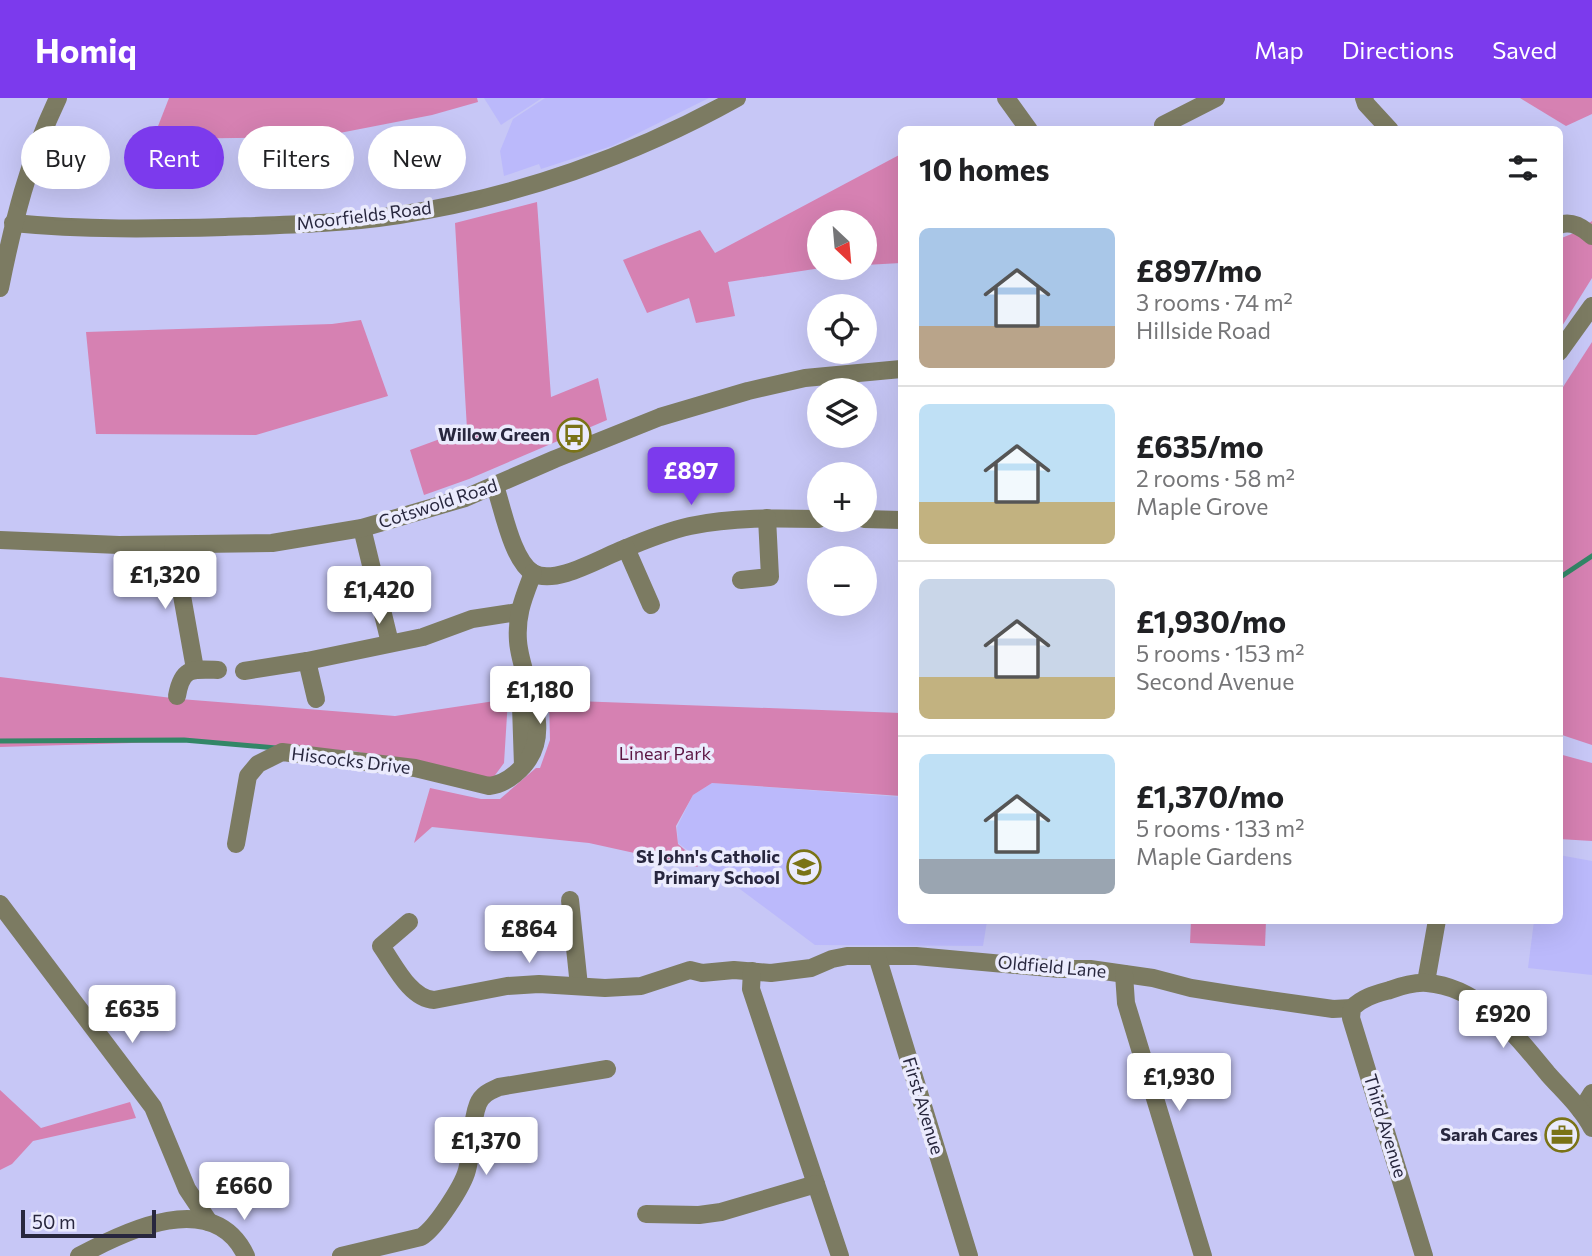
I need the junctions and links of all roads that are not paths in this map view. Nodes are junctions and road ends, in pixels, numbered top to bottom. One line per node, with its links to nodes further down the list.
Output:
1 (58, 98): 9 (street)
2 (737, 98): 9 (street, Moorfields Road)
3 (1006, 98): 7 (street)
4 (1216, 98): 6 (street)
5 (1364, 98): 8 (street)
6 (1163, 125)
7 (1026, 126)
8 (1386, 126)
9 (13, 223): 12 (street)
10 (1563, 223): 11 (street)
11 (1592, 236)
12 (0, 288)
13 (1592, 306): 14 (street)
14 (1563, 346)
15 (898, 369): 16 (street, Cotswold Road)
16 (495, 486): 21 (street, Cotswold Road); 25 (street)
17 (767, 518): 18 (street); 24 (street); 26 (street)
18 (807, 519)
19 (877, 519): 20 (street)
20 (898, 520)
21 (362, 528): 23 (street, Cotswold Road); 29 (street)
22 (0, 540): 23 (street, Cotswold Road)
23 (173, 545): 31 (street)
24 (626, 548): 25 (street); 27 (street)
25 (533, 573): 28 (street, Hiscocks Drive)
26 (740, 580)
27 (651, 605)
28 (518, 612): 29 (street); 36 (street, Hiscocks Drive)
29 (390, 643): 30 (street)
30 (307, 661): 33 (street); 35 (street)
31 (195, 669): 32 (street); 34 (street)
32 (218, 670)
33 (244, 671)
34 (177, 696)
35 (316, 699)
36 (236, 845)
37 (570, 900): 45 (street)
38 (0, 904): 53 (street)
39 (410, 922): 45 (street, Oldfield Lane)
40 (1436, 924): 44 (street)
41 (877, 956): 42 (street, Oldfield Lane); 43 (street, Oldfield Lane); 58 (street, First Avenue)
42 (752, 971): 45 (street, Oldfield Lane); 51 (street)
43 (1124, 974): 46 (street, Oldfield Lane); 59 (street)
44 (1426, 982): 46 (street); 49 (street)
45 (579, 986)
46 (1356, 1004): 60 (street, Third Avenue)
47 (607, 1069): 56 (street)
48 (1592, 1093): 49 (street)
49 (1581, 1111): 50 (street)
50 (1592, 1128)
51 (816, 1184): 52 (street); 57 (street)
52 (647, 1216)
53 (209, 1222): 54 (street); 55 (street)
54 (79, 1256)
55 (246, 1256)
56 (341, 1256)
57 (840, 1256)
58 (970, 1256)
59 (1203, 1256)
60 (1424, 1256)

